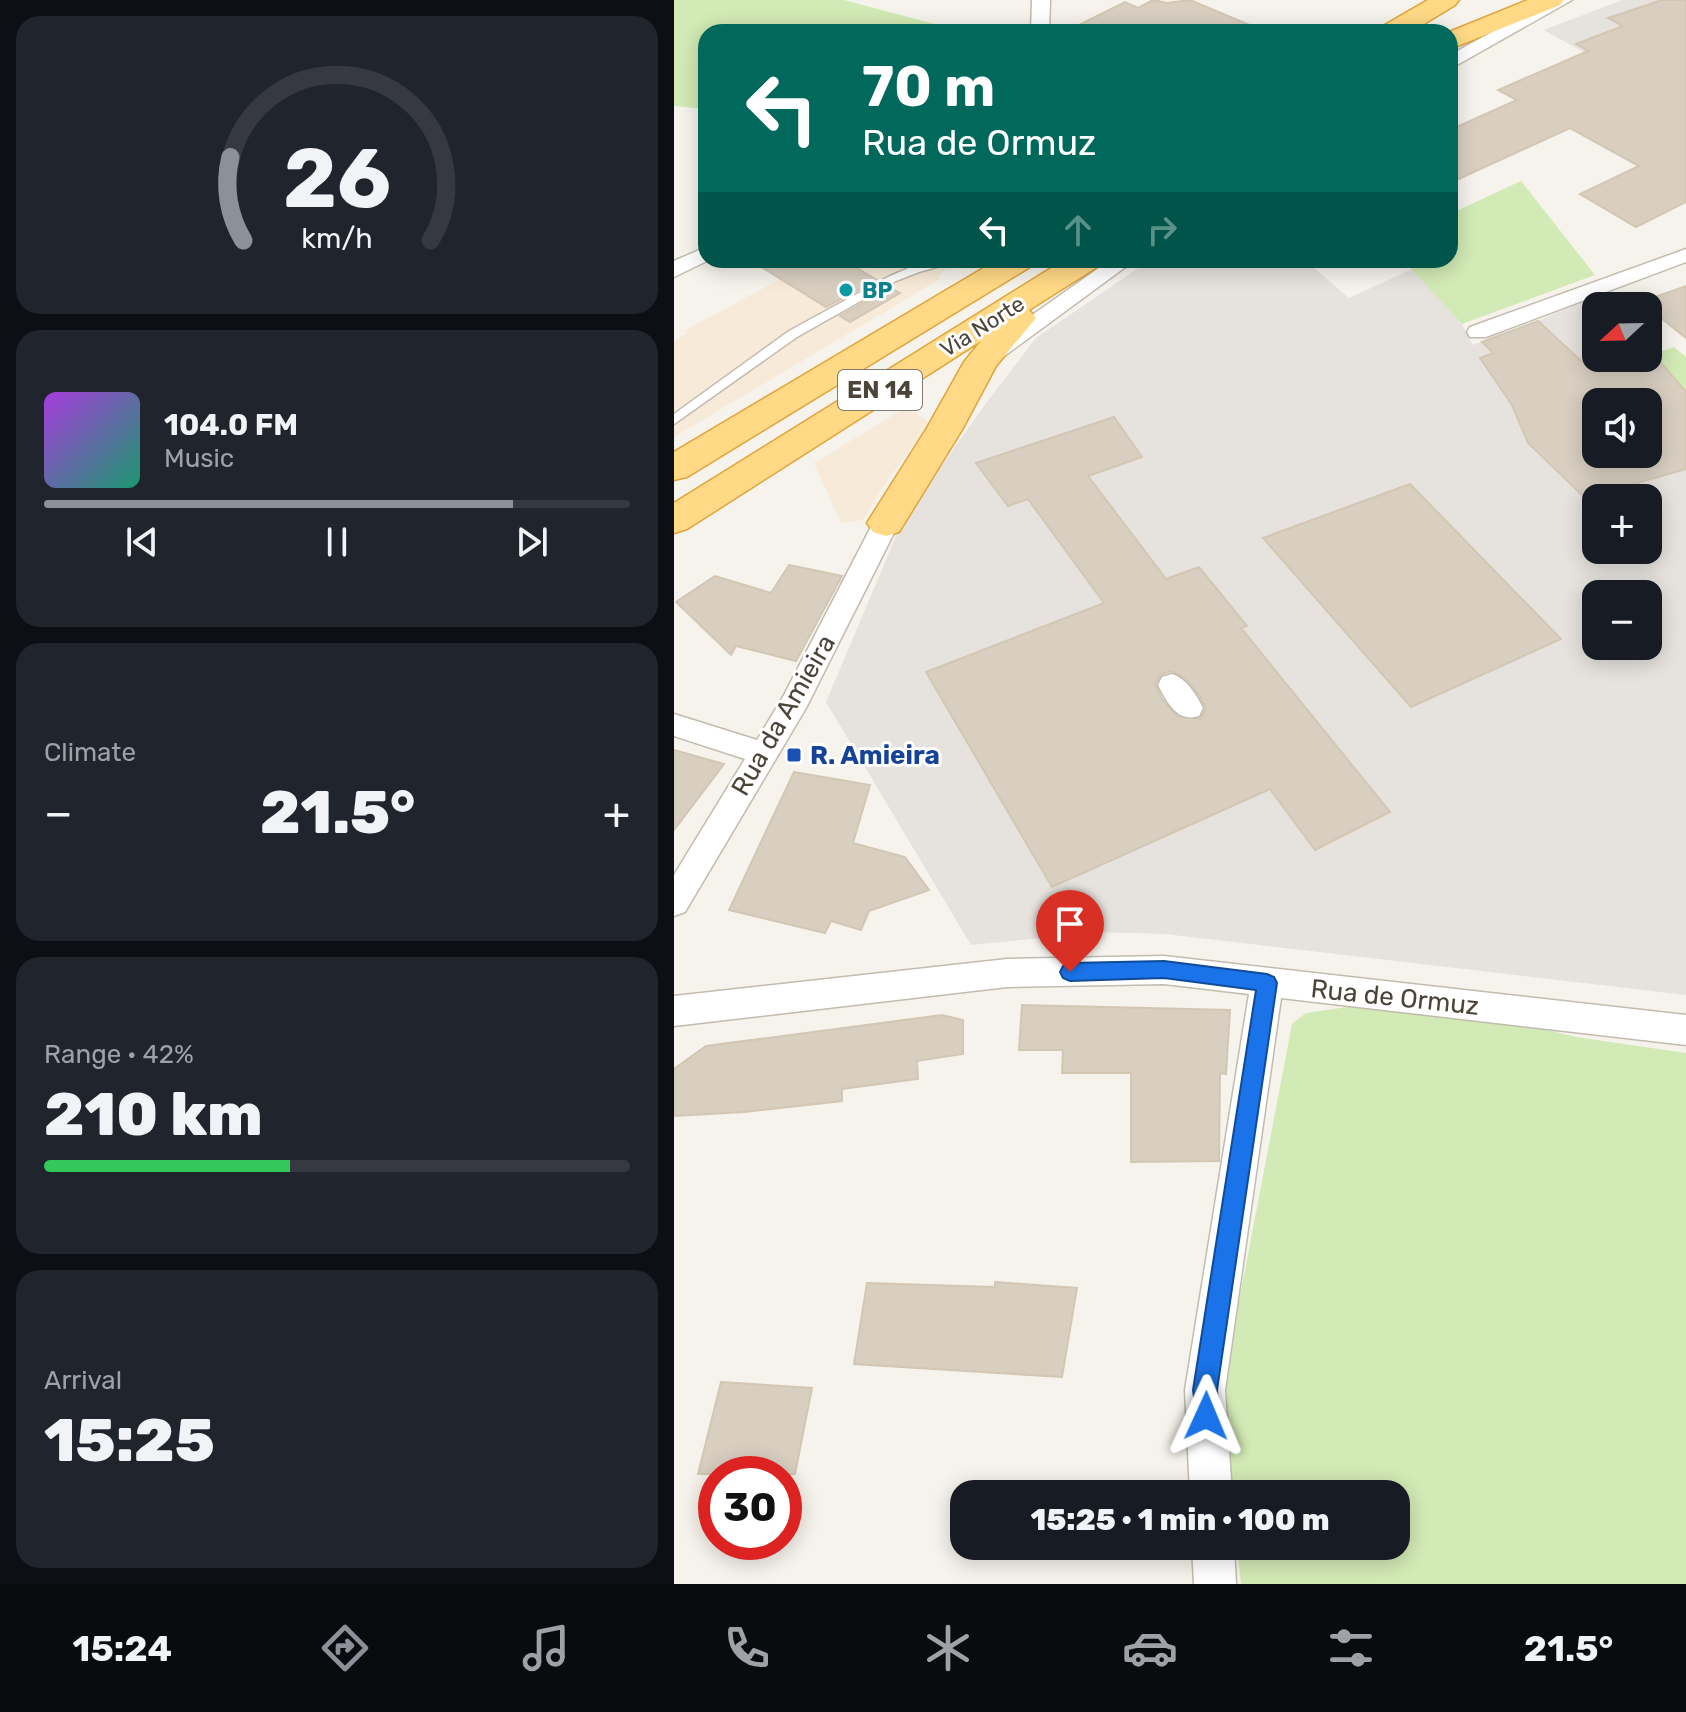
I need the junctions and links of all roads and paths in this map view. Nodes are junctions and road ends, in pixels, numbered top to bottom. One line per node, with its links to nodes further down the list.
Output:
1 (1041, 0): 6 (street)
2 (1446, 0): 7 (highway)
3 (1497, 0): 8 (highway)
4 (1551, 0): 9 (highway)
5 (1563, 0): 10 (street)
6 (1040, 24)
7 (1406, 24)
8 (1458, 24)
9 (1458, 38)
10 (1458, 59)
11 (1686, 255): 19 (street)
12 (698, 257): 18 (street)
13 (920, 268): 21 (lane)
14 (1006, 268): 22 (highway, Via Norte / EN 14)
15 (1073, 268): 23 (highway, Via Norte / EN 14)
16 (1086, 268): 20 (highway)
17 (1113, 268): 20 (street)
18 (674, 270)
19 (1478, 332)
20 (981, 362): 24 (highway)
21 (674, 420)
22 (674, 468)
23 (674, 520)
24 (886, 523): 26 (street, Rua da Amieira)
25 (674, 725): 26 (street)
26 (763, 753): 27 (street, Rua da Amieira)
27 (674, 903)
28 (1267, 983): 29 (street, Rua de Ormuz); 30 (street, Rua de Ormuz); 31 (street)
29 (674, 1011)
30 (1686, 1030)
31 (1210, 1480)
32 (1214, 1560): 33 (street)
33 (1215, 1584)

